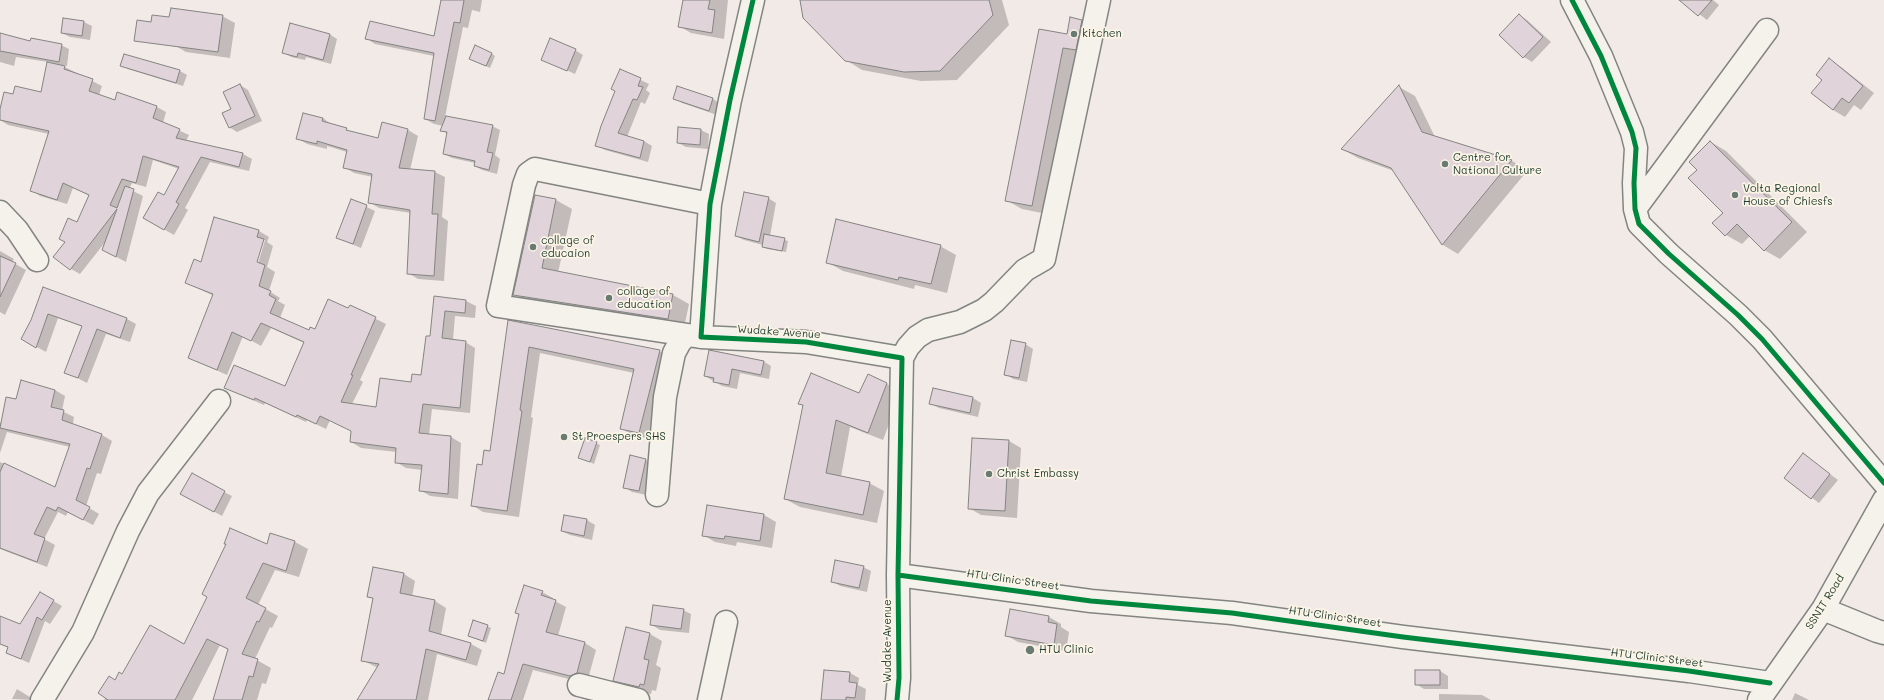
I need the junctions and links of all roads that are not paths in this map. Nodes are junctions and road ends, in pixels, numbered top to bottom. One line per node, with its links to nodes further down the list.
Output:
1 (753, 0): 5 (street)
2 (1099, 0): 10 (street)
3 (1572, 0): 6 (street)
4 (1767, 30): 6 (street)
5 (710, 204): 9 (street); 9 (street, Wudake Avenue)
6 (1635, 209): 12 (street)
7 (0, 212): 8 (street)
8 (37, 260)
9 (694, 336): 10 (street, Wudake Avenue); 13 (street)
10 (902, 358): 15 (street, Wudake Avenue)
11 (219, 401): 21 (street)
12 (1884, 483)
13 (657, 495)
14 (1884, 500): 16 (street, SSNIT Road)
15 (898, 574): 20 (street, HTU Clinic Street); 24 (street, Wudake Avenue)
16 (1823, 609): 18 (street); 20 (street, SSNIT Road)
17 (726, 622): 23 (street)
18 (1884, 633)
19 (579, 685): 22 (street)
20 (1764, 692)
21 (42, 700)
22 (638, 700)
23 (709, 700)
24 (897, 700)

